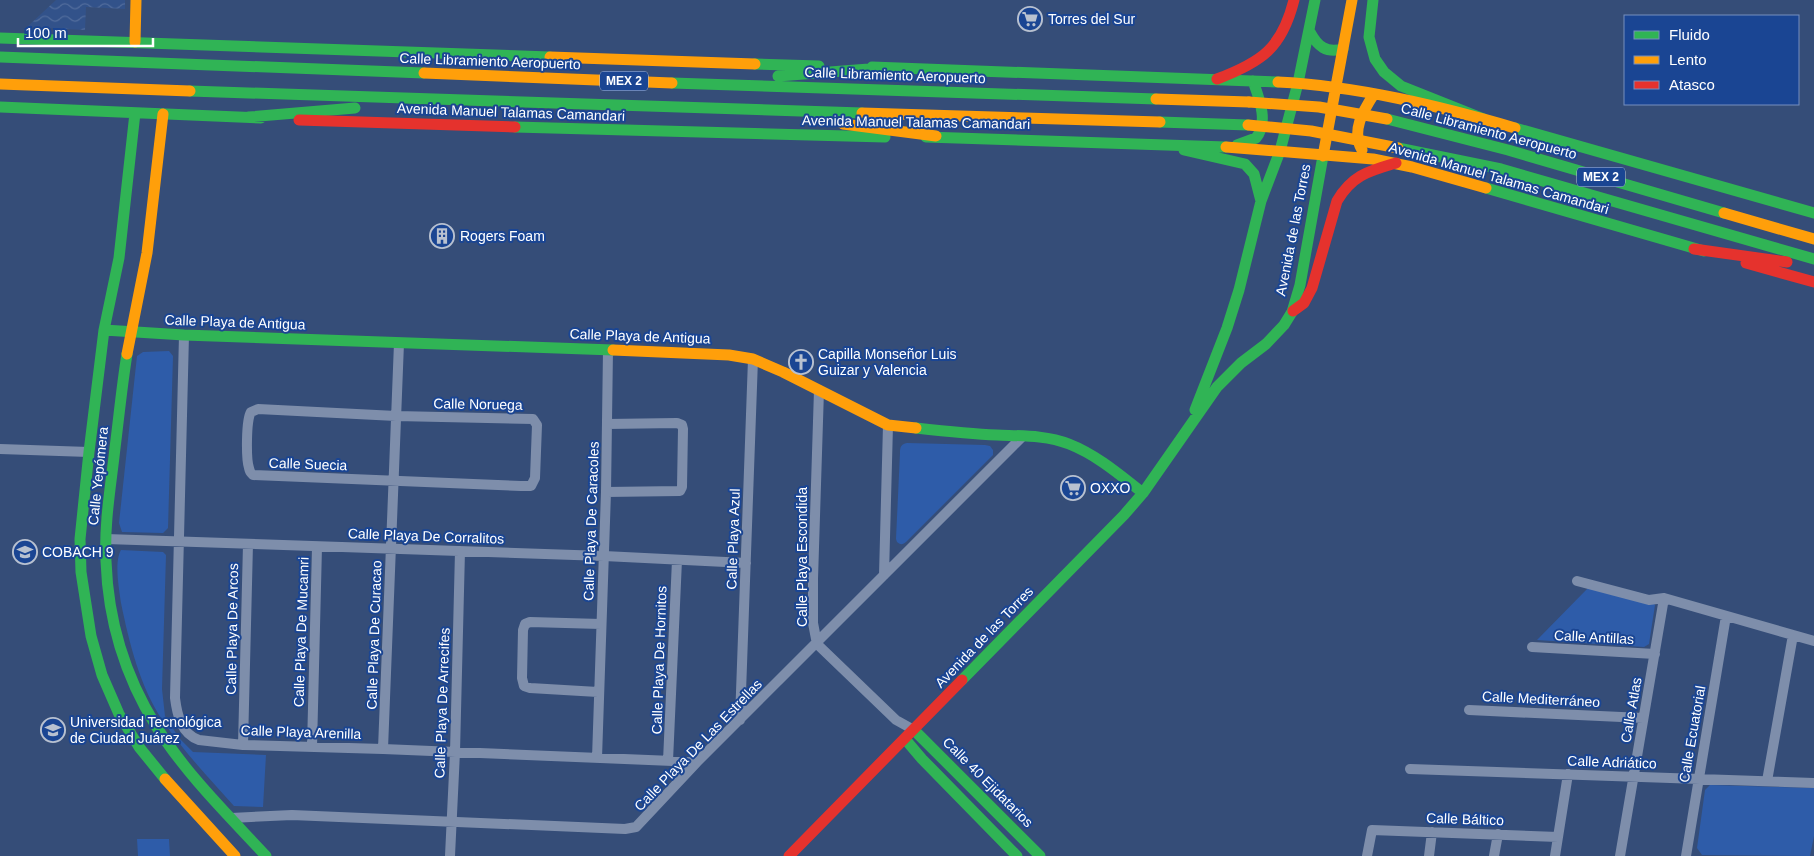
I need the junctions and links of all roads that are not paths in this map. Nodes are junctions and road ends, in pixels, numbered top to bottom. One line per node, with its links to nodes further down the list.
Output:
1 (136, 0): 8 (main road)
2 (1294, 0): 12 (main road)
3 (1315, 0): 6 (main road, Avenida de las Torres)
4 (1352, 0): 9 (main road, Avenida de las Torres)
5 (1373, 0): 25 (main road)
6 (1310, 32): 9 (main road); 14 (main road, Avenida de las Torres)
7 (0, 38): 8 (main road)
8 (135, 42): 11 (main road)
9 (1343, 49): 17 (main road, Avenida de las Torres)
10 (0, 57): 16 (main road, Calle Libramiento Aeropuerto / MEX 2)
11 (882, 68): 12 (main road); 16 (main road)
12 (1217, 79): 13 (main road)
13 (1253, 81): 14 (main road); 28 (main road)
14 (1298, 83): 17 (main road); 29 (main road, Avenida de las Torres)
15 (0, 84): 19 (main road, MEX 2)
16 (734, 85): 35 (main road, Calle Libramiento Aeropuerto / MEX 2, bridge)
17 (1336, 88): 18 (main road); 30 (main road, Avenida de las Torres)
18 (1374, 94): 25 (main road); 31 (main road)
19 (431, 100): 21 (main road, MEX 2); 24 (main road)
20 (0, 107): 22 (main road, Avenida Manuel Talamas Camandari)
21 (745, 110): 26 (main road); 37 (main road, MEX 2, bridge)
22 (135, 113): 23 (main road, Avenida Manuel Talamas Camandari); 41 (main road, Calle Yepómera)
23 (163, 114): 24 (main road, Avenida Manuel Talamas Camandari); 42 (main road, Calle Yepómera)
24 (249, 117): 26 (main road, Avenida Manuel Talamas Camandari)
25 (1484, 119): 34 (main road)
26 (936, 136): 27 (main road, Avenida Manuel Talamas Camandari)
27 (1159, 143): 28 (main road, Avenida Manuel Talamas Camandari); 33 (main road)
28 (1234, 147): 29 (main road, Avenida Manuel Talamas Camandari)
29 (1280, 151): 30 (main road, Avenida Manuel Talamas Camandari); 33 (main road, Avenida de las Torres)
30 (1323, 156): 31 (main road, Avenida Manuel Talamas Camandari); 40 (main road, Avenida de las Torres)
31 (1373, 159): 32 (main road, Avenida Manuel Talamas Camandari)
32 (1398, 163): 36 (main road, Avenida Manuel Talamas Camandari); 40 (main road)
33 (1261, 201): 51 (main road, Avenida de las Torres)
34 (1814, 213)
35 (1814, 238)
36 (1694, 249): 38 (main road); 39 (main road, Avenida Manuel Talamas Camandari)
37 (1814, 260)
38 (1814, 266)
39 (1814, 282)
40 (1292, 312): 51 (main road, Avenida de las Torres)
41 (104, 330): 42 (main road, Calle Playa de Antigua); 54 (main road, Calle Yepómera)
42 (130, 332): 43 (main road, Calle Playa de Antigua); 58 (main road, Calle Yepómera)
43 (184, 335): 44 (main road, Calle Playa de Antigua); 59 (street, Calle Playa Arenilla)
44 (399, 343): 45 (main road, Calle Playa de Antigua); 48 (street, Calle Playa De Curacao)
45 (608, 350): 46 (main road, Calle Playa de Antigua); 49 (street, Calle Playa De Caracoles)
46 (752, 359): 47 (main road, Calle Playa de Antigua); 66 (street, Calle Playa Azul)
47 (820, 390): 50 (main road, Calle Playa de Antigua); 74 (street, Calle Playa Escondida)
48 (396, 416): 55 (street, Calle Playa De Curacao); 55 (street, Calle Noruega); 55 (street, Calle Suecia)
49 (607, 424): 56 (street, Calle Playa De Caracoles); 56 (street)
50 (888, 425): 52 (main road, Calle Playa de Antigua); 67 (street)
51 (1188, 428): 57 (main road, Avenida de las Torres)
52 (1022, 437): 57 (main road, Calle Playa de Antigua); 67 (street, Calle Playa De Las Estrellas)
53 (0, 449): 54 (street)
54 (89, 452): 102 (main road, Calle Yepómera)
55 (393, 481): 62 (street, Calle Playa De Curacao)
56 (606, 492): 64 (street, Calle Playa De Caracoles)
57 (1143, 493): 82 (main road, Avenida de las Torres)
58 (106, 540): 59 (street, Calle Playa De Corralitos); 97 (main road, Calle Yepómera)
59 (180, 541): 60 (street, Calle Playa De Corralitos); 84 (street, Calle Playa Arenilla)
60 (248, 544): 61 (street, Calle Playa De Corralitos); 84 (street, Calle Playa De Arcos)
61 (317, 547): 62 (street, Calle Playa De Corralitos); 85 (street, Calle Playa De Mucamri)
62 (391, 549): 63 (street, Calle Playa De Corralitos); 86 (street, Calle Playa De Curacao)
63 (460, 551): 64 (street, Calle Playa De Corralitos); 87 (street, Calle Playa De Arrecifes)
64 (604, 556): 65 (street, Calle Playa De Corralitos); 71 (street, Calle Playa De Caracoles)
65 (676, 560): 66 (street, Calle Playa De Corralitos); 89 (street, Calle Playa De Hornitos)
66 (746, 564): 80 (street, Calle Playa Azul)
67 (884, 575): 74 (street, Calle Playa De Las Estrellas)
68 (1577, 581): 69 (street)
69 (1664, 598): 70 (street); 76 (street, Calle Atlas)
70 (1726, 616): 72 (street); 94 (street, Calle Ecuatorial)
71 (601, 624): 77 (street, Calle Playa De Caracoles); 77 (street)
72 (1793, 635): 73 (street); 95 (street)
73 (1814, 641)
74 (816, 644): 80 (street, Calle Playa De Las Estrellas); 81 (street, Calle Playa Escondida)
75 (1532, 647): 76 (street, Calle Antillas)
76 (1655, 654): 79 (street, Calle Atlas)
77 (598, 692): 88 (street, Calle Playa De Caracoles)
78 (1469, 710): 79 (street, Calle Mediterráneo)
79 (1643, 718): 93 (street, Calle Atlas)
80 (740, 720): 90 (street, Calle Playa De Las Estrellas)
81 (896, 720): 82 (street, Calle Playa Escondida); 83 (street, Calle Playa Escondida)
82 (914, 730): 83 (main road, Avenida de las Torres); 107 (main road, Calle 40 Ejidatarios)
83 (905, 739): 105 (main road, Avenida de las Torres); 106 (main road)
84 (243, 745): 85 (street, Calle Playa Arenilla)
85 (312, 748): 86 (street, Calle Playa Arenilla)
86 (383, 749): 87 (street, Calle Playa Arenilla)
87 (455, 752): 88 (street, Calle Playa Arenilla); 98 (street, Calle Playa De Arrecifes)
88 (598, 758): 89 (street, Calle Playa Arenilla)
89 (668, 761): 90 (street, Calle Playa Arenilla)
90 (697, 762): 98 (street, Calle Playa De Las Estrellas)
91 (1410, 769): 92 (street, Calle Adriático)
92 (1568, 774): 93 (street, Calle Adriático); 101 (street)
93 (1633, 776): 94 (street, Calle Adriático); 112 (street, Calle Atlas)
94 (1698, 779): 95 (street, Calle Adriático); 113 (street, Calle Ecuatorial)
95 (1767, 781): 96 (street, Calle Adriático)
96 (1814, 783)
97 (231, 818): 98 (street, Calle Playa De Las Estrellas); 103 (main road, Calle Yepómera)
98 (451, 821): 104 (street, Calle Playa De Arrecifes)
99 (1432, 832): 100 (street, Calle Báltico); 108 (street, Calle Báltico); 109 (street)
100 (1498, 834): 101 (street, Calle Báltico); 110 (street)
101 (1558, 837): 111 (street)
102 (235, 856)
103 (266, 856)
104 (450, 856)
105 (789, 856)
106 (1017, 856)
107 (1040, 856)
108 (1367, 856)
109 (1429, 856)
110 (1494, 856)
111 (1554, 856)
112 (1620, 856)
113 (1686, 856)

